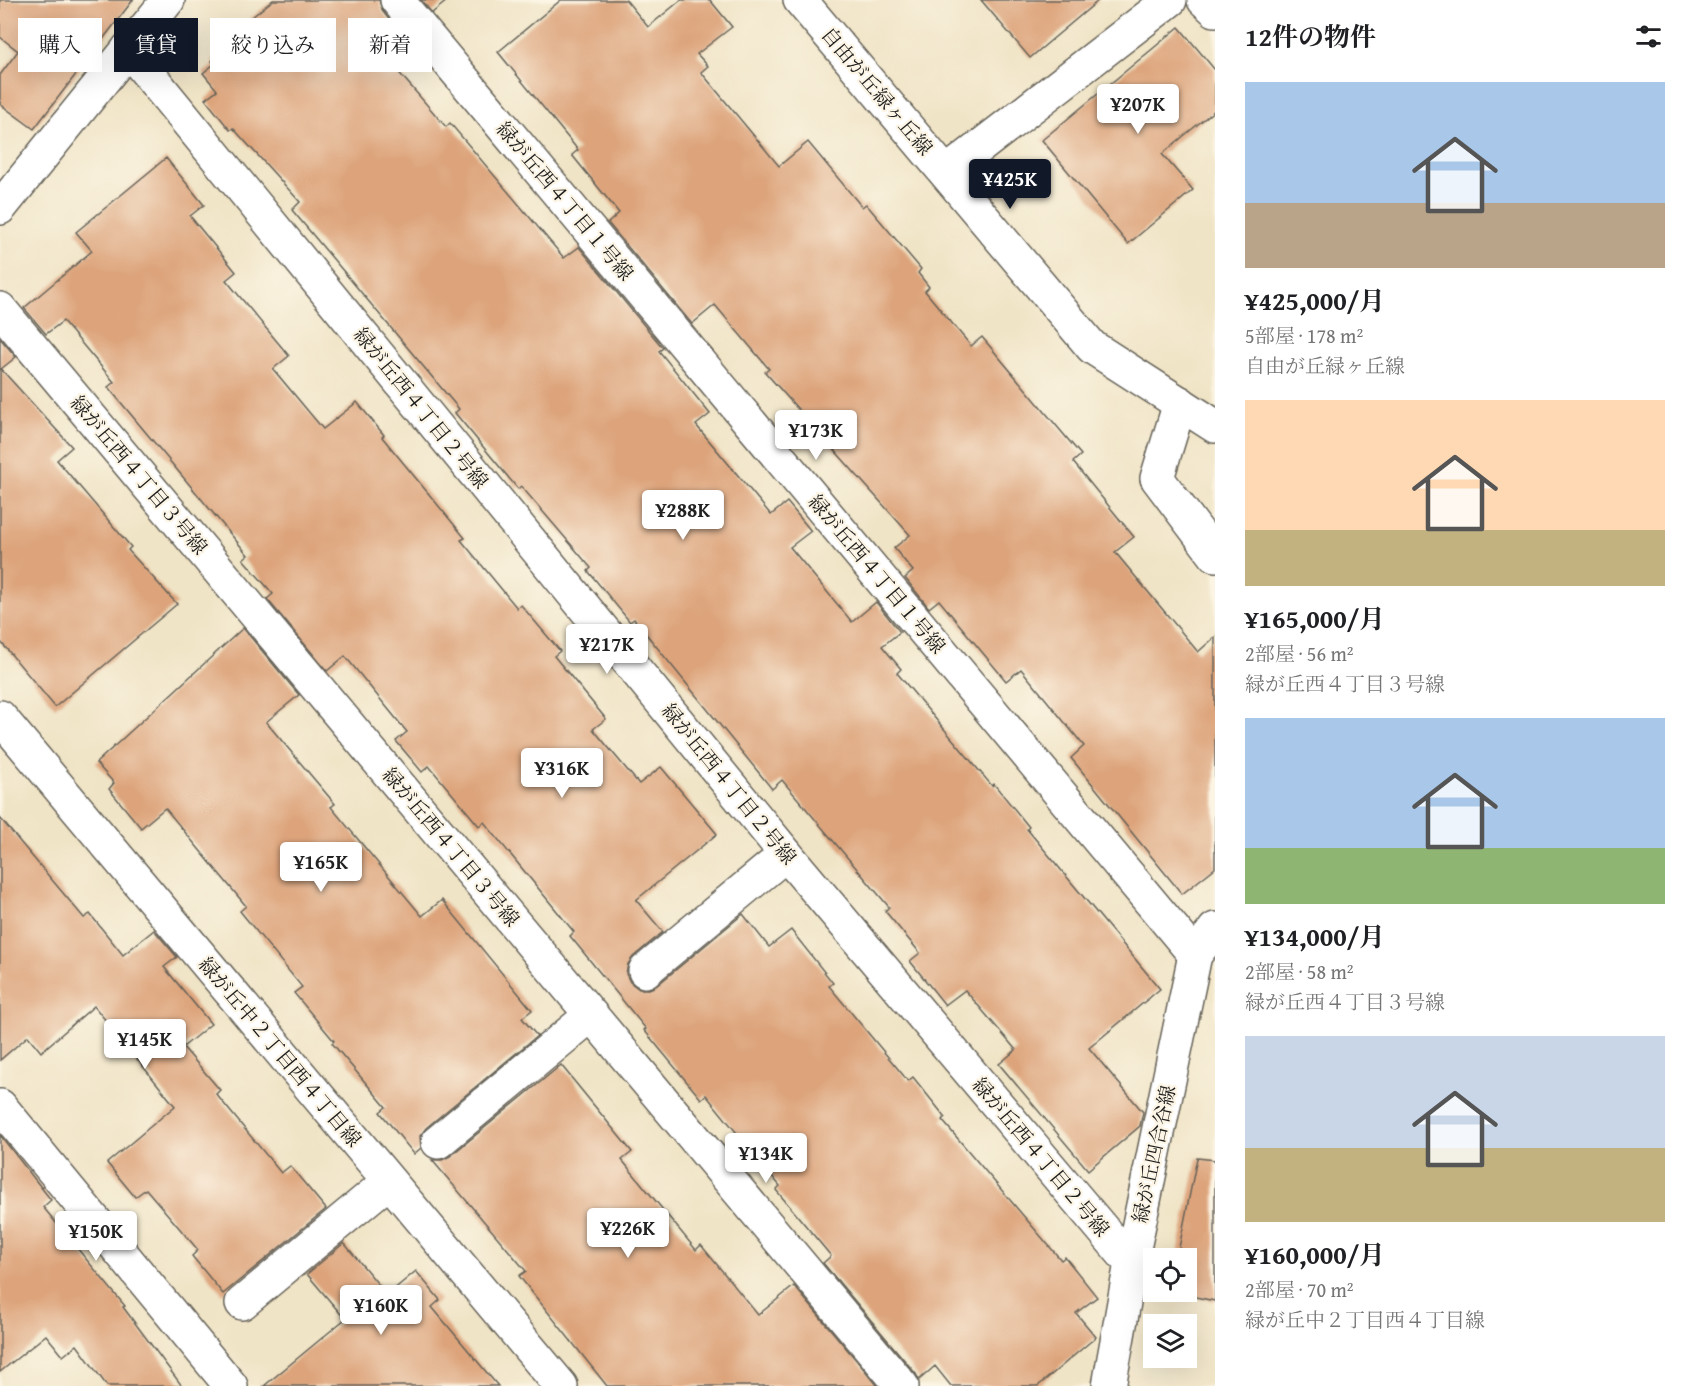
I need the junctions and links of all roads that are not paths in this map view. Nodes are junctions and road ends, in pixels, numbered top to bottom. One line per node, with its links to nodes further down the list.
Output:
1 (168, 0): 7 (street)
2 (398, 0): 19 (street, 緑が丘西４丁目１号線)
3 (800, 0): 10 (street, 自由が丘緑ヶ丘線)
4 (1170, 0): 10 (street)
5 (1204, 0): 6 (street)
6 (1215, 10)
7 (154, 18)
8 (114, 67): 11 (street)
9 (146, 72): 17 (street, 緑が丘西４丁目２号線)
10 (946, 174): 13 (street, 自由が丘緑ヶ丘線)
11 (0, 208)
12 (0, 309): 21 (street, 緑が丘西４丁目３号線)
13 (1180, 403): 14 (street, 自由が丘緑ヶ丘線); 15 (street)
14 (1215, 426)
15 (1215, 555)
16 (0, 717): 24 (street, 緑が丘中２丁目西４丁目線)
17 (786, 854): 20 (street); 25 (street, 緑が丘西４丁目２号線)
18 (1215, 929): 19 (street, 緑が丘四合谷線)
19 (1195, 955): 25 (street, 緑が丘四合谷線)
20 (645, 971)
21 (591, 1015): 23 (street); 29 (street, 緑が丘西４丁目３号線)
22 (0, 1106): 27 (street)
23 (438, 1142)
24 (388, 1182): 26 (street); 28 (street, 緑が丘中２丁目西４丁目線)
25 (1131, 1263): 30 (street, 緑が丘四合谷線)
26 (243, 1304)
27 (231, 1386)
28 (561, 1386)
29 (902, 1386)
30 (1109, 1386)

